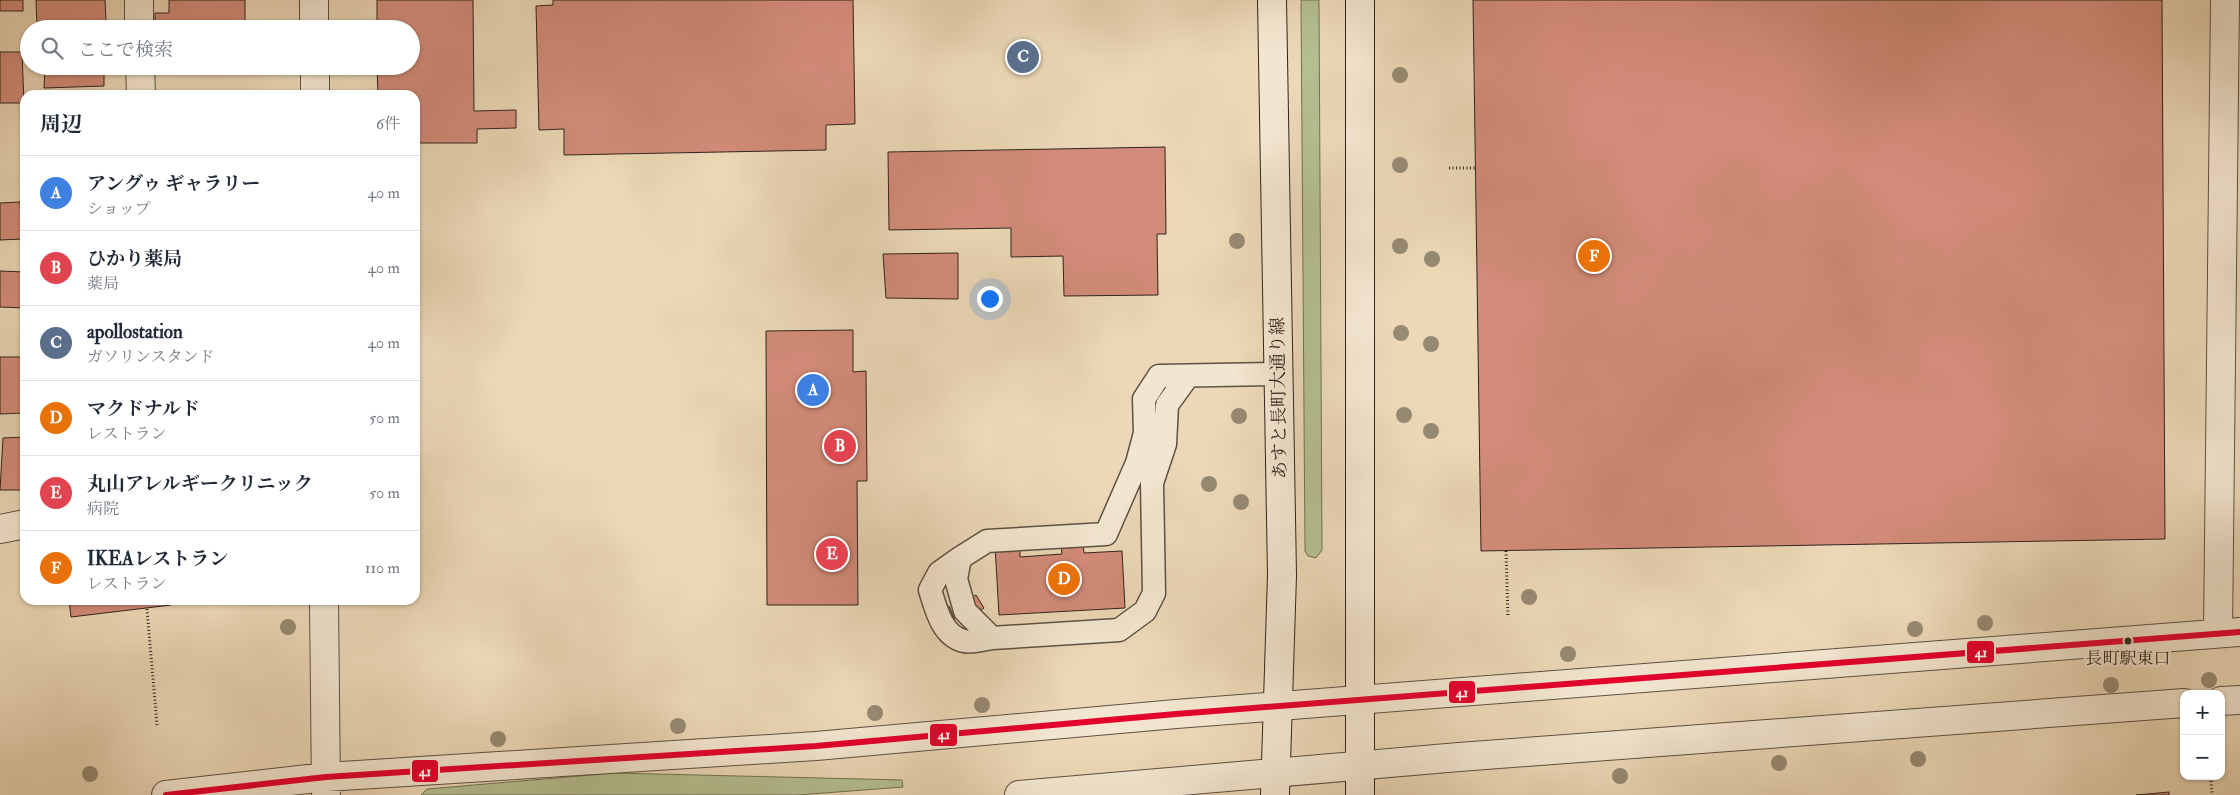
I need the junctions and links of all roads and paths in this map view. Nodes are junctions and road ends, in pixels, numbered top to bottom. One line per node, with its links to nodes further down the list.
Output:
1 (139, 0): 6 (street)
2 (314, 0): 7 (street)
3 (1272, 0): 14 (street, あすと長町大通り線)
4 (1360, 0): 24 (street)
5 (2225, 0): 22 (street)
6 (140, 20)
7 (314, 20)
8 (140, 75): 10 (street)
9 (315, 75): 11 (street)
10 (141, 90)
11 (315, 90)
12 (1449, 168): 13 (path)
13 (1475, 168)
14 (1279, 374): 15 (lane); 27 (street, あすと長町大通り線)
15 (1188, 376): 15 (lane)
16 (20, 525): 17 (street)
17 (0, 529)
18 (1506, 551): 21 (path)
19 (324, 605): 32 (street)
20 (147, 608): 28 (path)
21 (1508, 617)
22 (2229, 632): 24 (street)
23 (2240, 700): 25 (street)
24 (1361, 701): 27 (street); 29 (street)
25 (2225, 701)
26 (2180, 703): 29 (street)
27 (1278, 708): 31 (street, あすと長町大通り線); 32 (street)
28 (156, 725)
29 (1361, 765): 31 (street); 35 (street)
30 (2212, 781): 36 (path)
31 (1276, 784): 34 (street)
32 (326, 786): 33 (street)
33 (166, 795)
34 (1020, 795)
35 (1360, 795)
36 (2212, 795)

